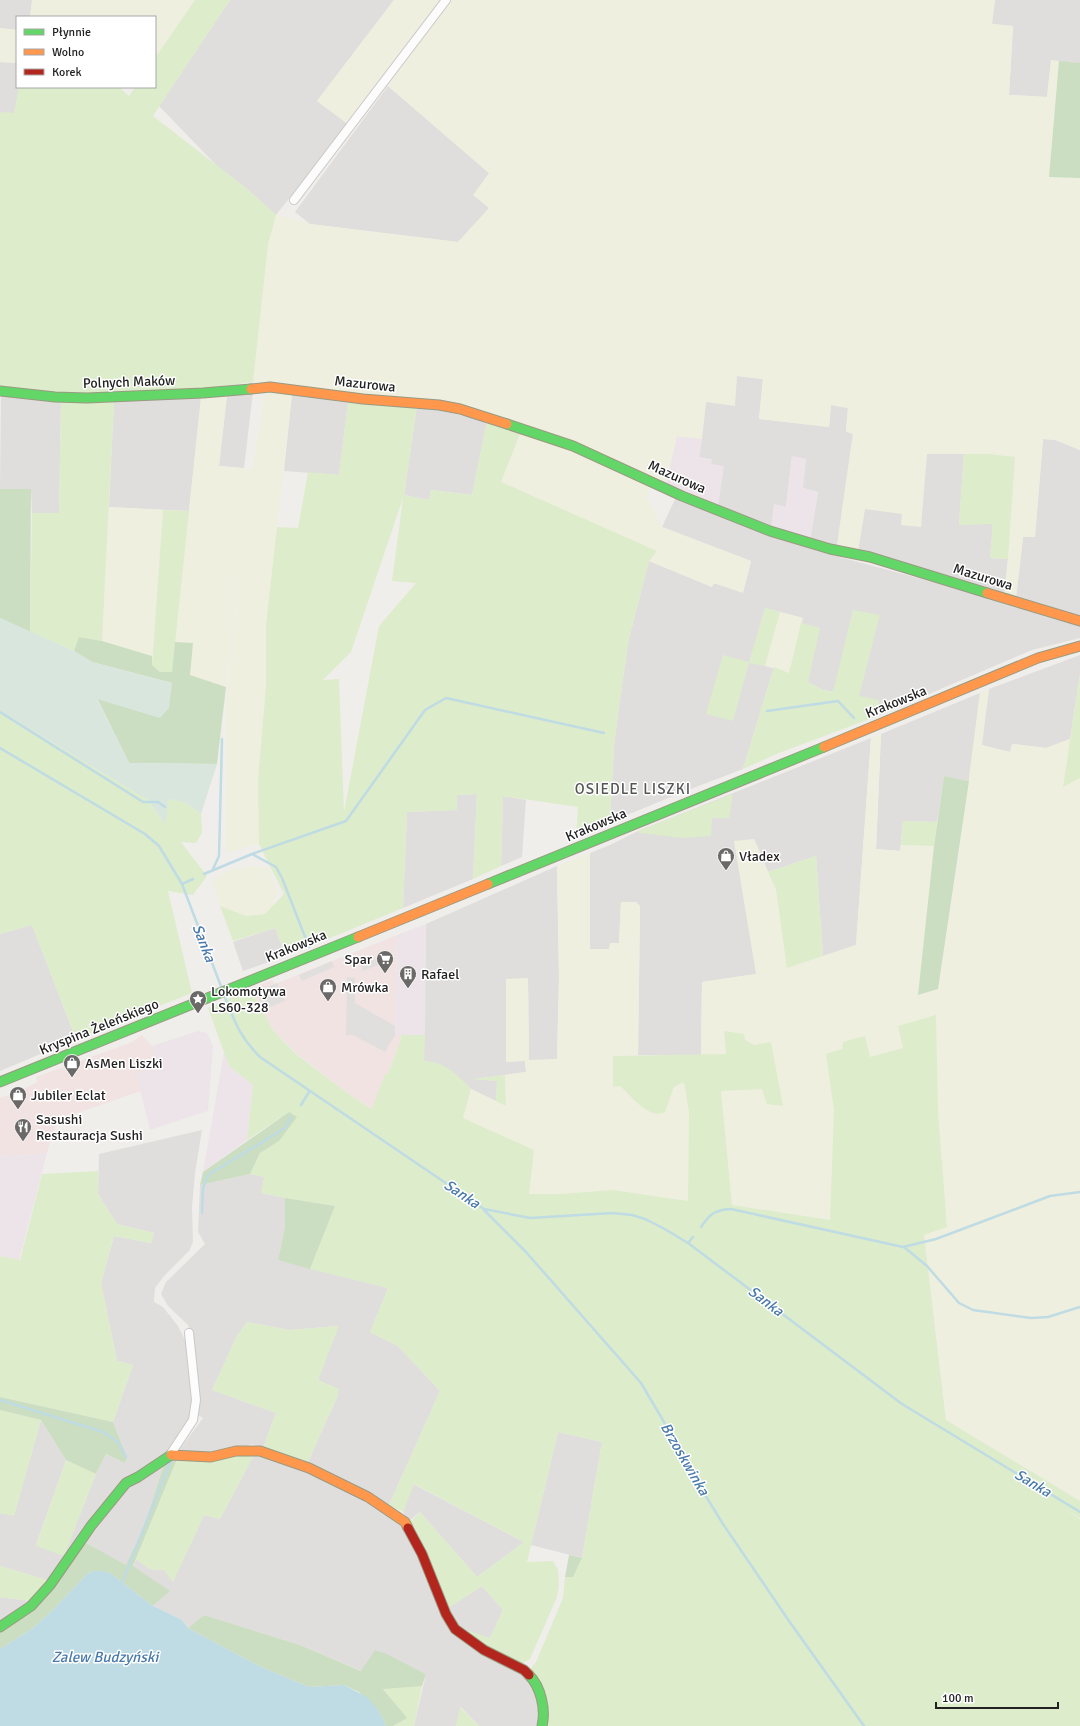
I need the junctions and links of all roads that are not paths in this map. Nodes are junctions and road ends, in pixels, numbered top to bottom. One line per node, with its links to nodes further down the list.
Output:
1 (446, 0): 2 (street)
2 (294, 200)
3 (259, 388): 4 (street, Polnych Maków); 5 (street, Mazurowa)
4 (0, 391)
5 (1080, 621)
6 (1080, 646): 7 (street, Krakowska)
7 (209, 997): 8 (street, Kryspina Żeleńskiego)
8 (0, 1082)
9 (189, 1333): 10 (street)
10 (170, 1455): 11 (street); 12 (street)
11 (0, 1626)
12 (542, 1726)

